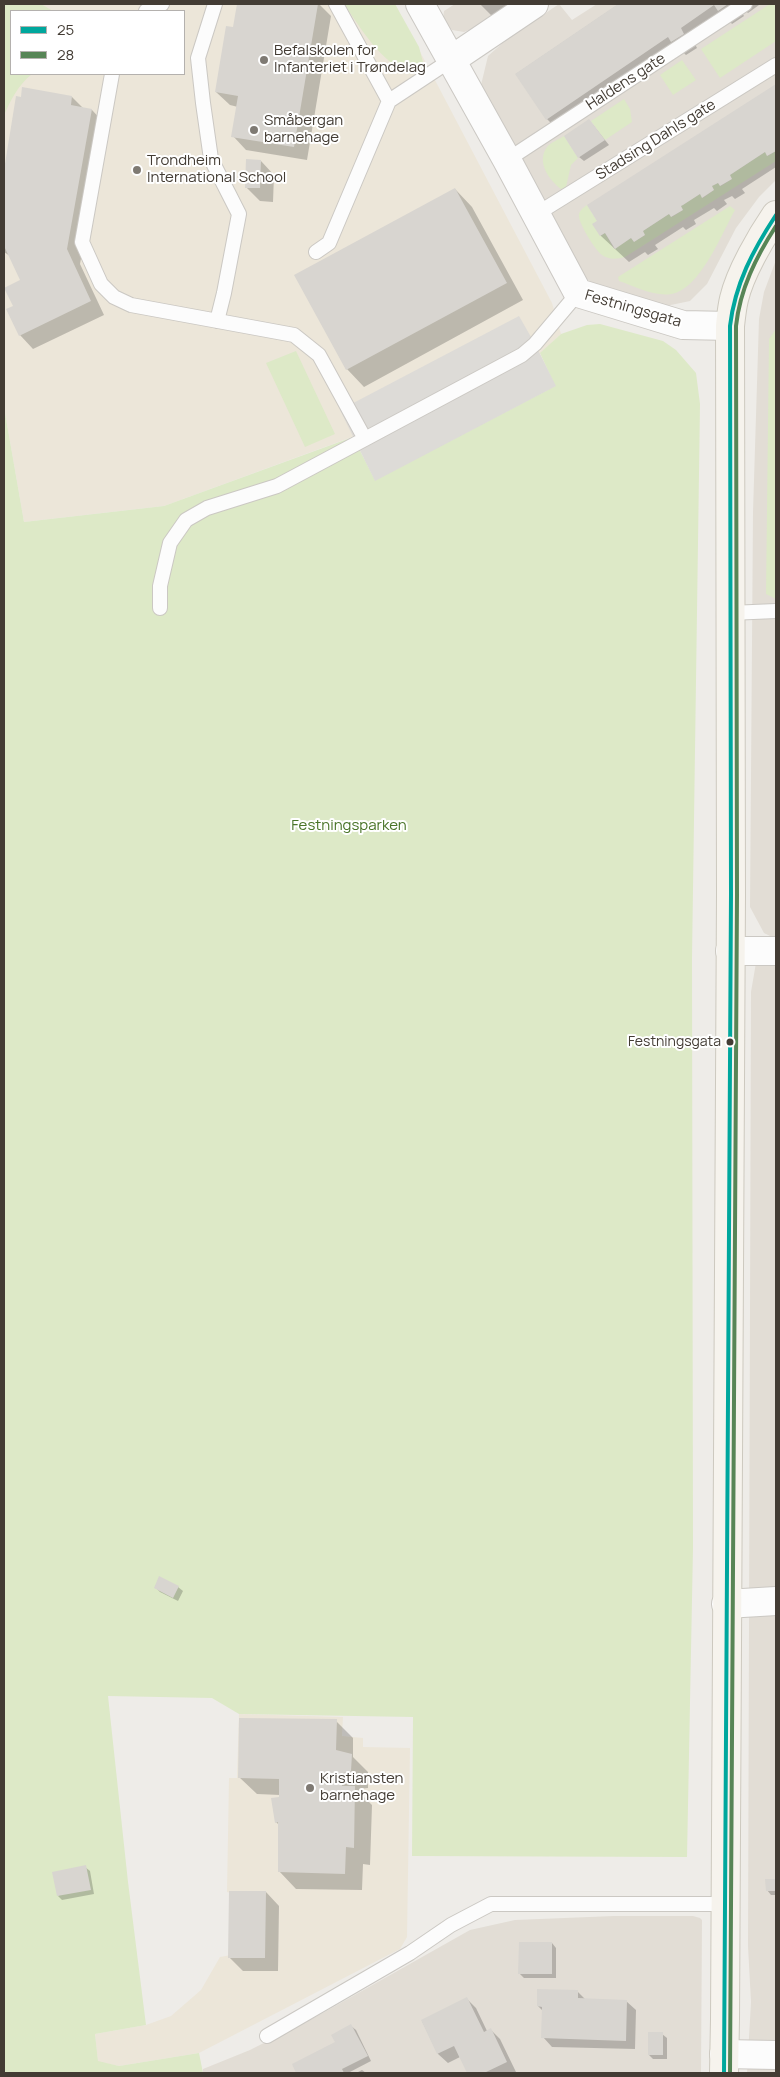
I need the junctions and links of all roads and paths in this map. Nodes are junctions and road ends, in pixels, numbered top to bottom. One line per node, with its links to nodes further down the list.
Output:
1 (162, 4): 7 (lane)
2 (214, 4): 17 (lane)
3 (336, 4): 11 (lane)
4 (420, 4): 8 (street, Festningsgata)
5 (534, 4): 8 (street)
6 (745, 4): 12 (lane, Haldens gate)
7 (148, 10)
8 (451, 60): 11 (lane); 12 (street, Festningsgata)
9 (776, 65): 13 (lane, Stadsing Dahls gate)
10 (112, 75): 17 (lane)
11 (389, 101): 15 (lane)
12 (507, 160): 13 (street, Festningsgata)
13 (535, 215): 16 (street, Festningsgata)
14 (776, 215): 18 (main road)
15 (316, 252)
16 (578, 293): 18 (street, Festningsgata); 19 (lane)
17 (217, 321): 19 (lane)
18 (730, 326): 22 (main road)
19 (366, 439): 20 (lane)
20 (160, 608)
21 (776, 611): 22 (lane)
22 (730, 613): 23 (main road)
23 (730, 951): 24 (street); 26 (main road)
24 (776, 951)
25 (776, 1601): 26 (street)
26 (726, 1604): 27 (main road)
27 (725, 1904): 28 (lane); 30 (main road)
28 (267, 2036)
29 (776, 2056): 30 (street)
30 (724, 2063)

